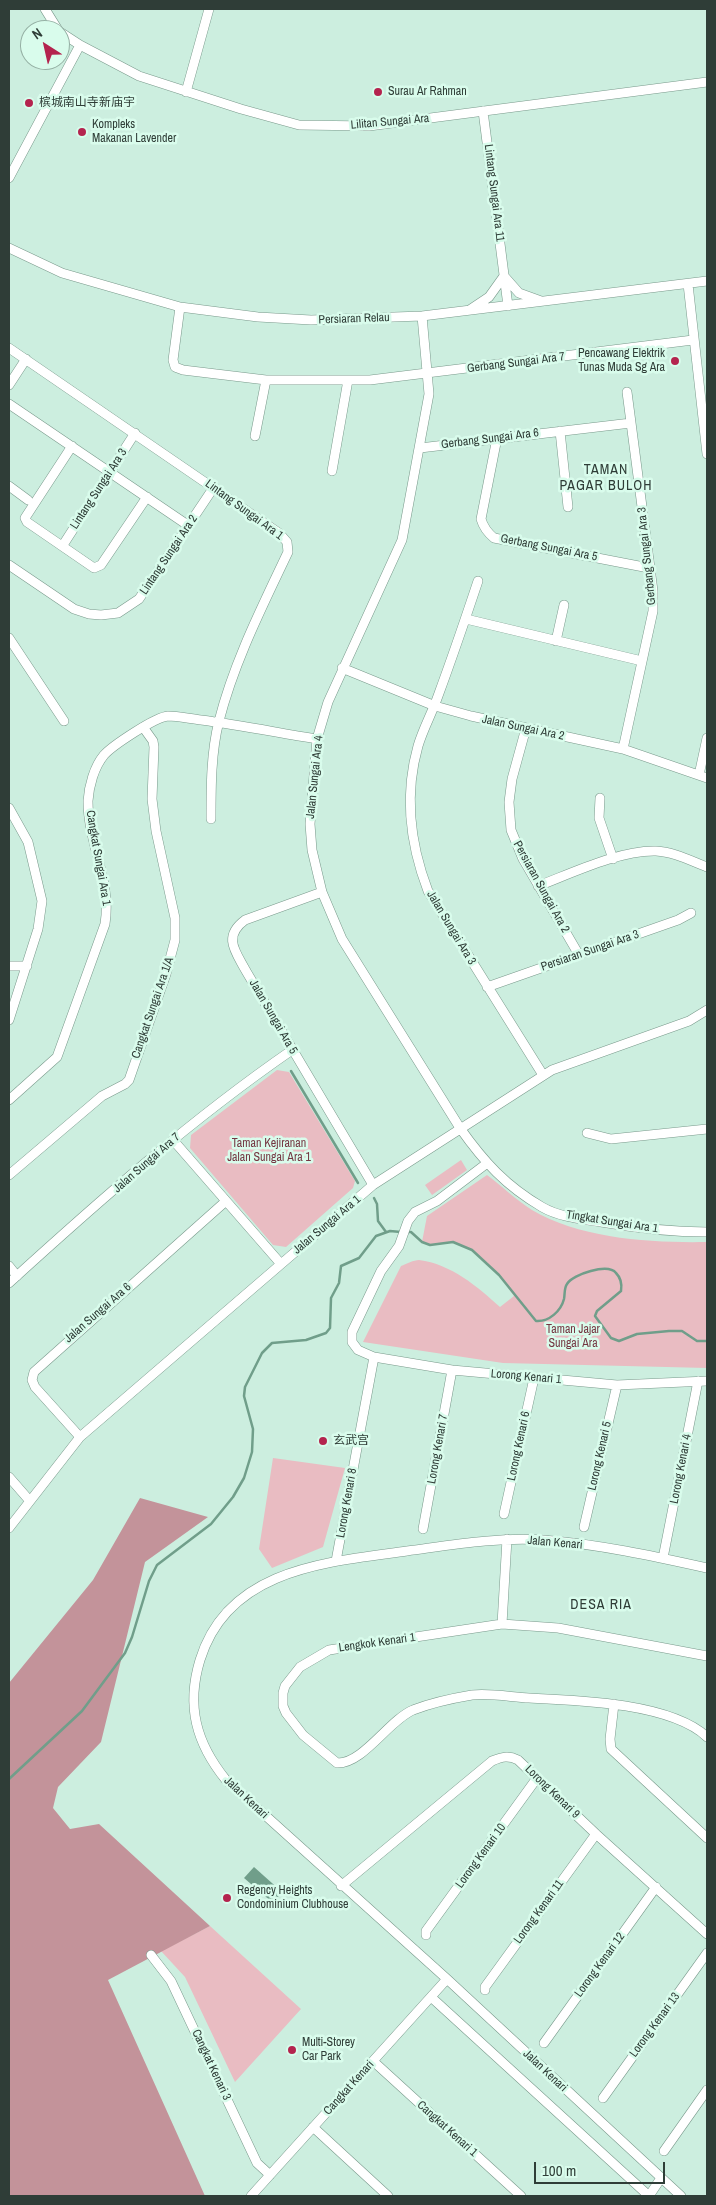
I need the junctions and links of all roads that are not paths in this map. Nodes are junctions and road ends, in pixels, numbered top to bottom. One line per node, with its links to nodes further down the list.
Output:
1 (45, 9): 3 (street, Lilitan Sungai Ara)
2 (209, 9): 7 (street)
3 (52, 20)
4 (70, 38): 5 (street, Lilitan Sungai Ara)
5 (80, 45): 7 (street, Lilitan Sungai Ara); 9 (street)
6 (707, 82): 8 (street, Lilitan Sungai Ara)
7 (186, 92): 8 (street, Lilitan Sungai Ara)
8 (483, 111): 11 (street, Lintang Sungai Ara 11)
9 (9, 178)
10 (11, 248): 16 (street, Persiaran Relau)
11 (504, 276): 14 (street); 15 (street, Lintang Sungai Ara 11); 17 (street)
12 (707, 281): 13 (street, Persiaran Relau)
13 (688, 284): 14 (street, Persiaran Relau); 19 (street)
14 (544, 302): 15 (street, Persiaran Relau)
15 (508, 306): 17 (street, Persiaran Relau)
16 (180, 307): 18 (street, Persiaran Relau); 23 (street, Gerbang Sungai Ara 7)
17 (469, 311): 18 (street, Persiaran Relau)
18 (422, 316): 22 (street, Jalan Sungai Ara 4)
19 (693, 340): 22 (street, Gerbang Sungai Ara 7); 35 (street)
20 (9, 348): 21 (street, Lintang Sungai Ara 1)
21 (26, 359): 25 (street); 30 (street, Lintang Sungai Ara 1)
22 (429, 374): 24 (street, Gerbang Sungai Ara 7); 34 (street, Jalan Sungai Ara 4)
23 (266, 380): 24 (street, Gerbang Sungai Ara 7); 31 (street)
24 (348, 380): 37 (street)
25 (9, 385)
26 (627, 392): 28 (street, Gerbang Sungai Ara 3)
27 (9, 404): 33 (street)
28 (631, 423): 29 (street, Gerbang Sungai Ara 6); 46 (street, Gerbang Sungai Ara 3)
29 (560, 431): 32 (street, Gerbang Sungai Ara 6); 42 (street)
30 (135, 434): 36 (street, Lintang Sungai Ara 3); 38 (street, Lintang Sungai Ara 1)
31 (256, 436)
32 (497, 438): 34 (street, Gerbang Sungai Ara 6); 46 (street, Gerbang Sungai Ara 5)
33 (72, 446): 36 (street); 44 (street)
34 (420, 448): 53 (street, Jalan Sungai Ara 4)
35 (707, 454)
36 (110, 472): 40 (street); 44 (street, Lintang Sungai Ara 3)
37 (332, 472)
38 (214, 487): 43 (street, Lintang Sungai Ara 2); 56 (street, Lintang Sungai Ara 1)
39 (10, 490): 41 (street)
40 (147, 497): 43 (street); 44 (street)
41 (28, 500)
42 (568, 507)
43 (189, 526): 45 (street, Lintang Sungai Ara 2)
44 (63, 545)
45 (9, 564)
46 (649, 568): 52 (street, Gerbang Sungai Ara 3)
47 (478, 581): 49 (street, Jalan Sungai Ara 3)
48 (564, 605): 51 (street)
49 (466, 619): 51 (street); 54 (street, Jalan Sungai Ara 3)
50 (9, 638): 55 (street)
51 (556, 641): 52 (street)
52 (642, 660): 61 (street, Gerbang Sungai Ara 3)
53 (342, 668): 54 (street, Jalan Sungai Ara 2); 60 (street, Jalan Sungai Ara 4)
54 (434, 706): 58 (street, Jalan Sungai Ara 2); 74 (street, Jalan Sungai Ara 3)
55 (64, 721)
56 (218, 722): 57 (street, Cangkat Sungai Ara 1); 60 (street, Cangkat Sungai Ara 1); 65 (street, Lintang Sungai Ara 1)
57 (143, 727): 79 (street, Cangkat Sungai Ara 1); 85 (street, Cangkat Sungai Ara 1/A)
58 (526, 728): 61 (street, Jalan Sungai Ara 2); 68 (street, Persiaran Sungai Ara 2)
59 (707, 738): 62 (street)
60 (317, 739): 69 (street, Jalan Sungai Ara 4)
61 (623, 749): 62 (street, Jalan Sungai Ara 2)
62 (703, 777)
63 (600, 798): 66 (street)
64 (9, 808): 73 (street)
65 (212, 819)
66 (613, 859): 67 (street); 68 (street)
67 (707, 867)
68 (538, 886): 71 (street, Persiaran Sungai Ara 2)
69 (322, 892): 77 (street, Jalan Sungai Ara 5); 80 (street, Jalan Sungai Ara 4)
70 (691, 913): 71 (street, Persiaran Sungai Ara 3)
71 (579, 955): 74 (street, Persiaran Sungai Ara 3)
72 (9, 966): 73 (street)
73 (27, 966): 76 (street)
74 (487, 987): 78 (street, Jalan Sungai Ara 3)
75 (707, 1010): 78 (street, Jalan Sungai Ara 1)
76 (9, 1020)
77 (292, 1050): 83 (street, Jalan Sungai Ara 7); 86 (street, Jalan Sungai Ara 5)
78 (543, 1076): 80 (street, Jalan Sungai Ara 1)
79 (9, 1100)
80 (460, 1128): 84 (street, Tingkat Sungai Ara 1); 86 (street, Jalan Sungai Ara 1)
81 (707, 1130): 82 (street)
82 (587, 1133)
83 (173, 1140): 87 (street); 91 (street, Jalan Sungai Ara 7)
84 (486, 1164): 88 (street, Tingkat Sungai Ara 1); 93 (street, Lorong Kenari 1)
85 (9, 1175)
86 (373, 1185): 89 (street, Jalan Sungai Ara 1)
87 (226, 1201): 89 (street); 98 (street, Jalan Sungai Ara 6)
88 (707, 1232)
89 (281, 1264): 98 (street, Jalan Sungai Ara 1)
90 (9, 1266): 91 (street)
91 (17, 1276): 92 (street, Jalan Sungai Ara 7)
92 (9, 1283)
93 (374, 1357): 94 (street, Lorong Kenari 1); 107 (street, Lorong Kenari 8)
94 (452, 1370): 95 (street, Lorong Kenari 1); 104 (street, Lorong Kenari 7)
95 (534, 1378): 97 (street, Lorong Kenari 1); 101 (street, Lorong Kenari 6)
96 (703, 1381): 97 (street, Lorong Kenari 1); 106 (street, Lorong Kenari 4)
97 (616, 1385): 102 (street, Lorong Kenari 5)
98 (80, 1437): 100 (street, Jalan Sungai Ara 1)
99 (9, 1477): 100 (street)
100 (29, 1500): 103 (street, Jalan Sungai Ara 1)
101 (504, 1514)
102 (584, 1527)
103 (9, 1528)
104 (423, 1529)
105 (507, 1539): 106 (street, Jalan Kenari); 107 (street, Jalan Kenari); 109 (street)
106 (662, 1558): 108 (street, Jalan Kenari)
107 (336, 1561): 116 (street, Jalan Kenari)
108 (707, 1568)
109 (502, 1624): 110 (street, Lengkok Kenari 1); 111 (street, Lengkok Kenari 1)
110 (707, 1656)
111 (614, 1704): 112 (street, Lengkok Kenari 1); 115 (street)
112 (707, 1737)
113 (537, 1778): 114 (street, Lorong Kenari 9); 116 (street, Lorong Kenari 9); 119 (street, Lorong Kenari 10)
114 (596, 1834): 117 (street, Lorong Kenari 9); 123 (street, Lorong Kenari 11)
115 (707, 1838)
116 (341, 1886): 122 (street, Jalan Kenari)
117 (656, 1887): 118 (street, Lorong Kenari 9); 125 (street, Lorong Kenari 12)
118 (707, 1934)
119 (426, 1936)
120 (707, 1954): 128 (street, Lorong Kenari 13)
121 (150, 1955): 131 (street, Cangkat Kenari 3)
122 (447, 1979): 124 (street, Cangkat Kenari); 132 (street, Jalan Kenari)
123 (485, 1990)
124 (431, 1997): 126 (street, Cangkat Kenari); 136 (street)
125 (544, 2043)
126 (372, 2061): 129 (street, Cangkat Kenari); 135 (street, Cangkat Kenari 1)
127 (707, 2090): 130 (street)
128 (603, 2098)
129 (313, 2127): 131 (street, Cangkat Kenari); 134 (street)
130 (664, 2151)
131 (270, 2175): 133 (street, Cangkat Kenari)
132 (661, 2178): 136 (street); 137 (street, Jalan Kenari)
133 (254, 2195)
134 (388, 2196)
135 (521, 2196)
136 (649, 2196)
137 (681, 2196)

